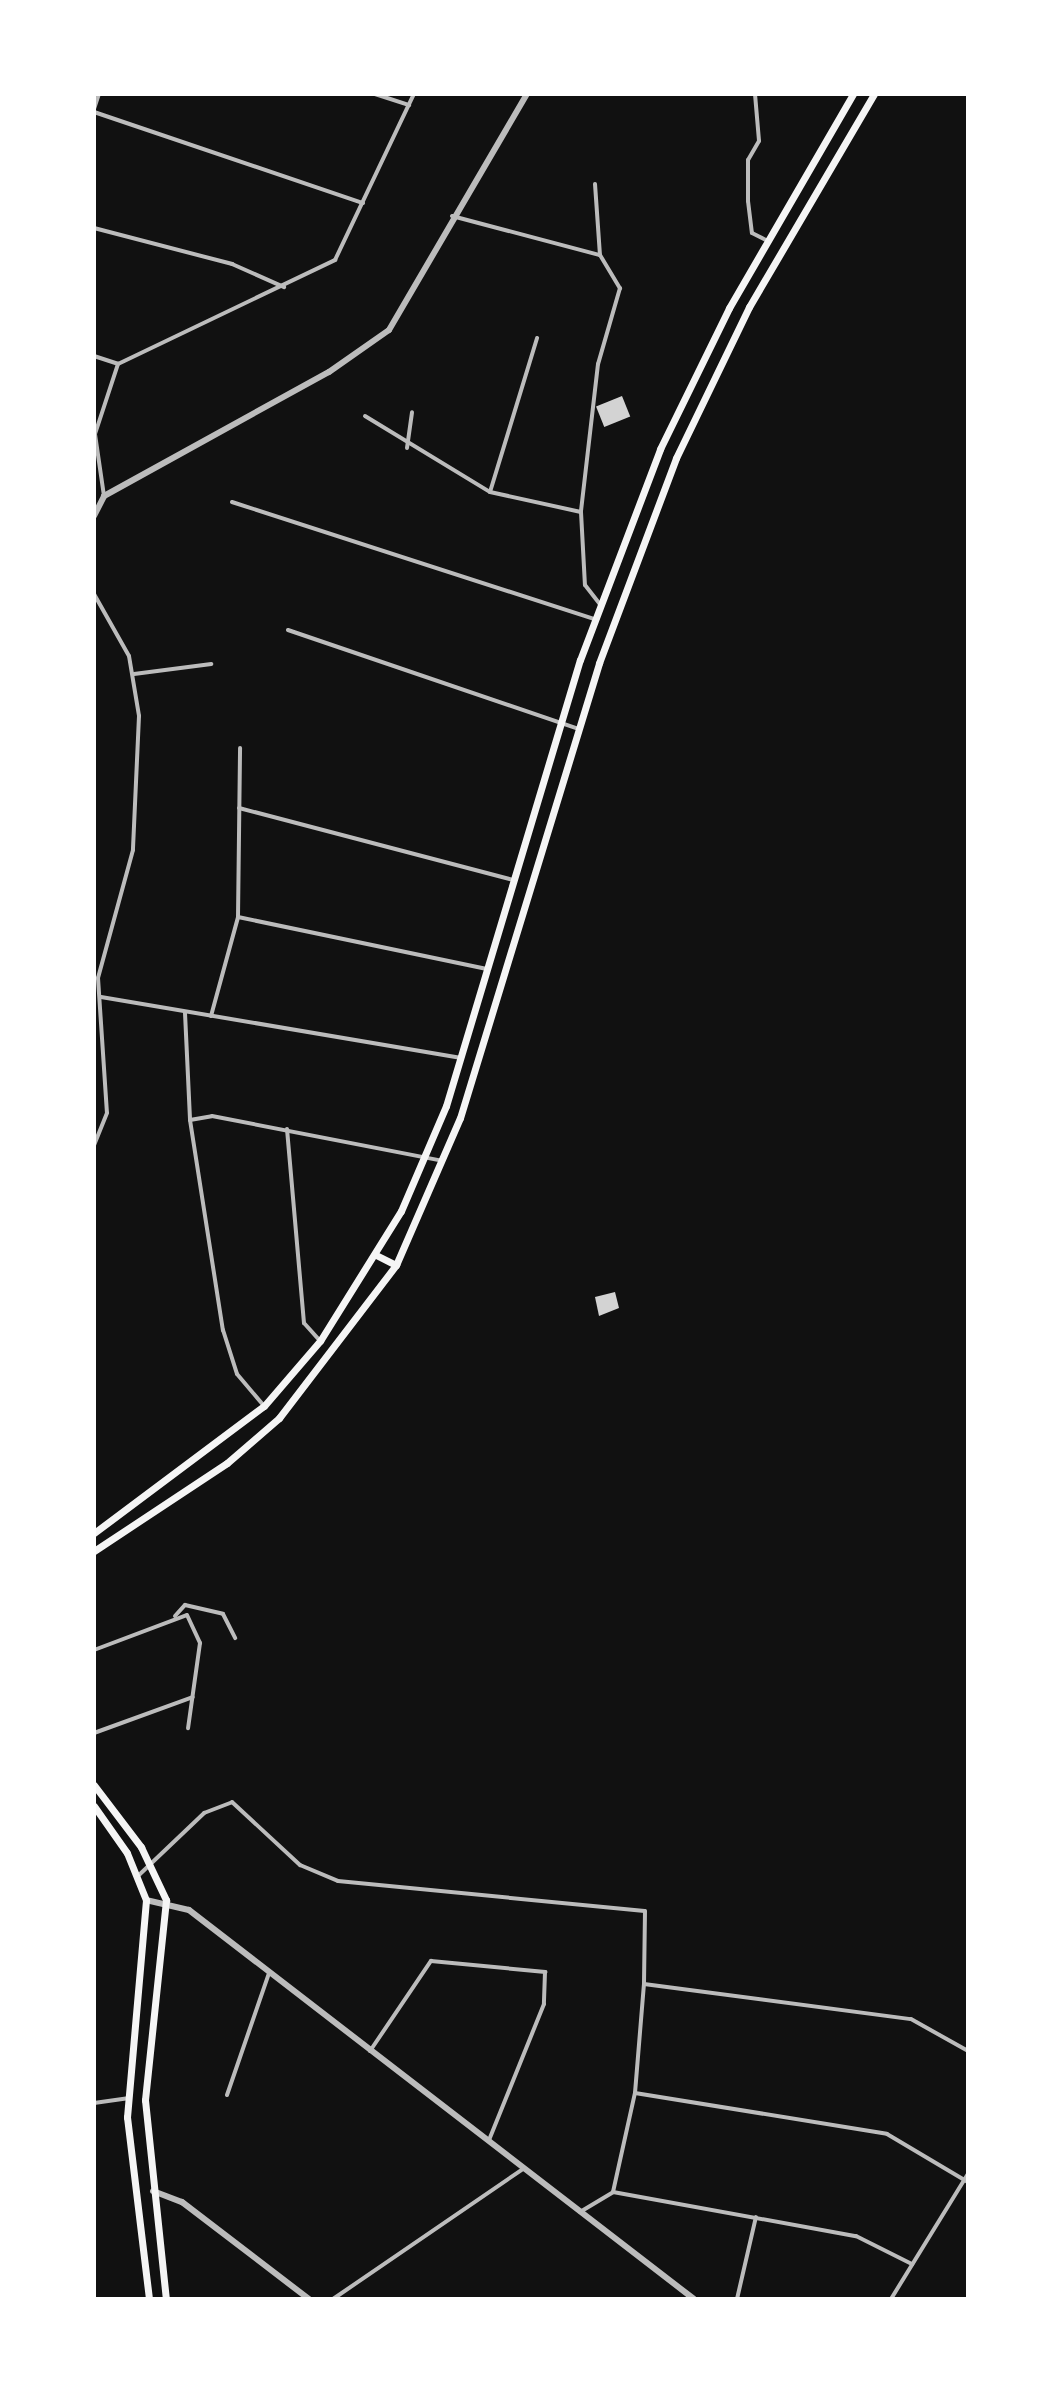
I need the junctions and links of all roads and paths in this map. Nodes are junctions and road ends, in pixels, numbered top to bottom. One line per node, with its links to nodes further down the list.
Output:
1 (99, 94): 9 (street)
2 (375, 94): 8 (street)
3 (414, 94): 8 (street)
4 (527, 94): 12 (street)
5 (755, 94): 14 (street)
6 (853, 94): 14 (highway)
7 (874, 94): 35 (highway)
8 (409, 105): 11 (street)
9 (94, 110): 11 (street)
10 (595, 184): 15 (street)
11 (363, 203): 16 (street)
12 (452, 216): 15 (street); 24 (street)
13 (94, 228): 16 (street)
14 (766, 240): 29 (highway)
15 (600, 255): 26 (street)
16 (284, 287): 19 (street)
17 (537, 338): 23 (street)
18 (94, 356): 19 (street)
19 (118, 364): 24 (street)
20 (412, 412): 22 (street)
21 (365, 416): 22 (street)
22 (407, 448): 23 (street)
23 (490, 492): 26 (street)
24 (104, 496): 27 (street)
25 (232, 502): 30 (street)
26 (581, 512): 29 (street)
27 (94, 516)
28 (94, 594): 33 (street)
29 (600, 604): 30 (highway)
30 (595, 619): 34 (highway)
31 (288, 630): 34 (street)
32 (211, 664): 33 (street)
33 (133, 674): 41 (street)
34 (561, 722): 35 (street); 38 (highway)
35 (578, 729): 49 (highway)
36 (240, 748): 37 (street)
37 (239, 808): 38 (street); 39 (street)
38 (514, 880): 40 (highway)
39 (238, 917): 40 (street); 43 (street)
40 (486, 969): 44 (highway)
41 (101, 997): 42 (street); 47 (street)
42 (185, 1013): 43 (street); 45 (street)
43 (211, 1016): 44 (street)
44 (460, 1058): 48 (highway)
45 (190, 1120): 46 (street); 53 (street)
46 (287, 1129): 48 (street); 52 (street)
47 (94, 1146)
48 (427, 1158): 49 (street); 50 (highway)
49 (445, 1161): 51 (highway)
50 (376, 1255): 51 (highway); 52 (highway)
51 (396, 1265): 55 (highway)
52 (320, 1341): 53 (highway)
53 (264, 1406): 54 (highway)
54 (134, 1508): 55 (highway); 56 (highway)
55 (144, 1522): 57 (highway)
56 (94, 1533)
57 (94, 1551)
58 (173, 1618): 59 (street); 60 (street); 61 (street)
59 (235, 1638)
60 (94, 1650)
61 (193, 1697): 62 (street); 63 (street)
62 (188, 1728)
63 (94, 1733)
64 (94, 1785): 66 (highway)
65 (94, 1806): 67 (highway)
66 (152, 1867): 67 (street); 69 (highway); 71 (street)
67 (139, 1875): 68 (highway)
68 (146, 1900): 69 (street); 76 (highway)
69 (166, 1900): 70 (street); 82 (highway)
70 (270, 1971): 72 (street); 75 (street)
71 (644, 1984): 73 (street); 74 (street)
72 (370, 2051): 78 (street); 78 (street)
73 (968, 2051)
74 (635, 2093): 81 (street); 83 (street)
75 (227, 2095)
76 (128, 2098): 77 (street); 87 (highway)
77 (94, 2103)
78 (489, 2140): 79 (street)
79 (525, 2167): 84 (street); 90 (street)
80 (968, 2174): 81 (street)
81 (966, 2180): 86 (street)
82 (153, 2191): 88 (highway); 89 (street)
83 (613, 2192): 84 (street); 85 (street)
84 (580, 2212): 91 (street)
85 (756, 2217): 86 (street); 92 (street)
86 (912, 2264): 93 (street)
87 (149, 2299)
88 (166, 2299)
89 (309, 2299)
90 (333, 2299)
91 (694, 2299)
92 (737, 2299)
93 (891, 2299)

